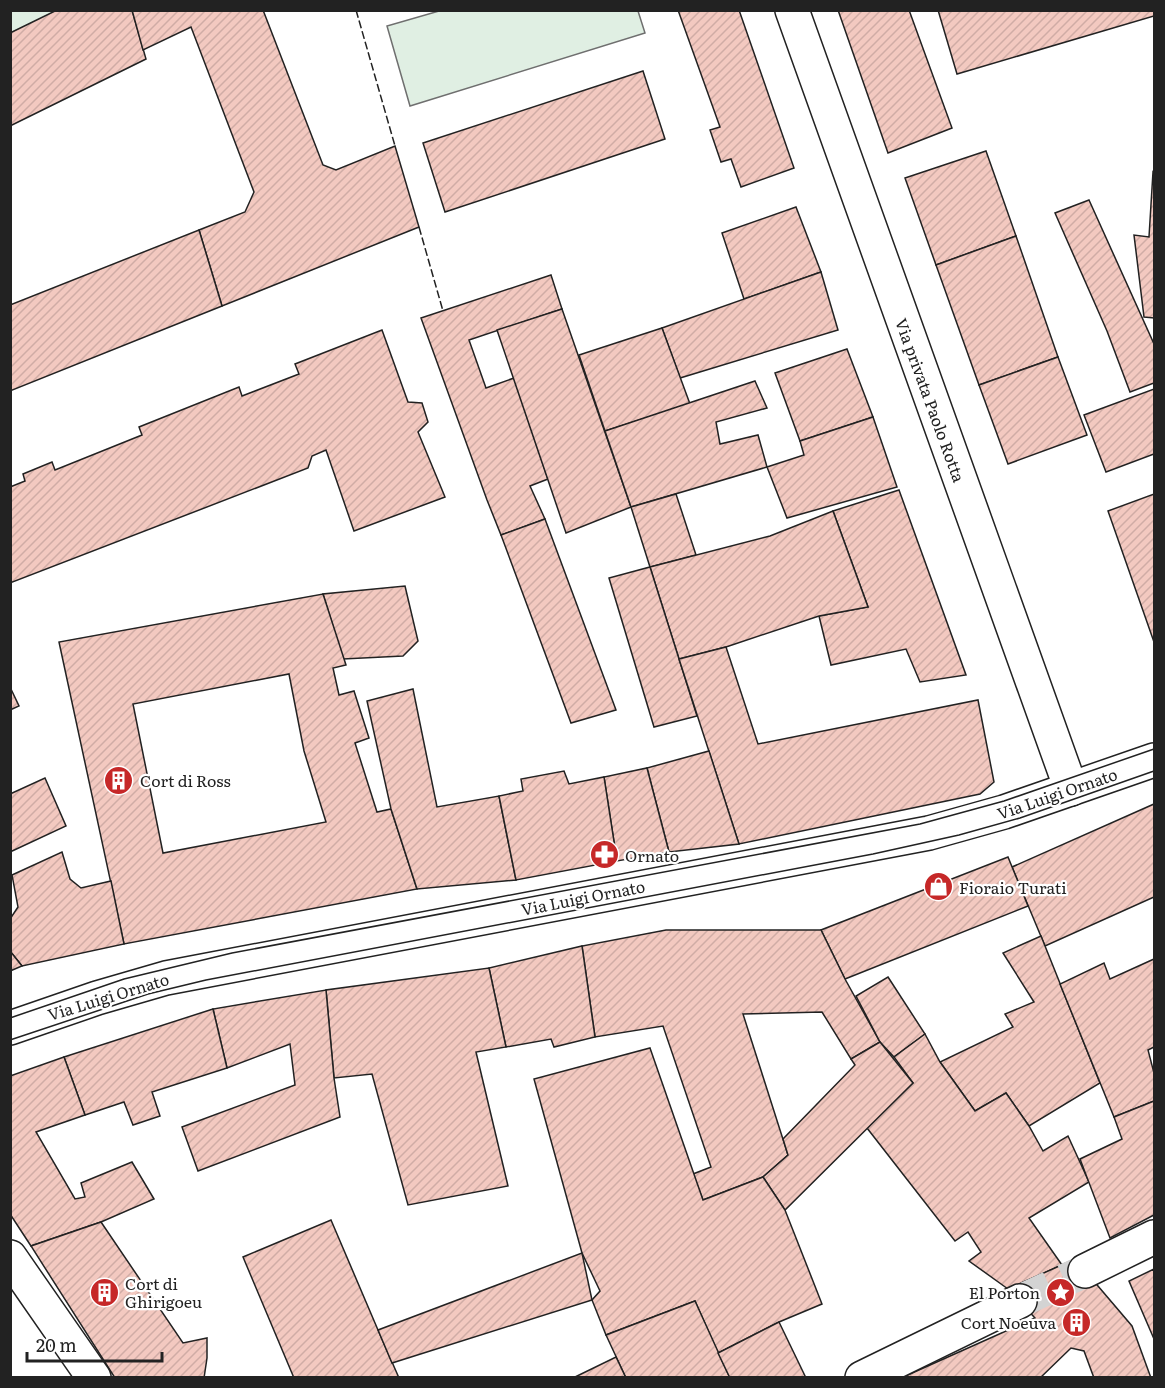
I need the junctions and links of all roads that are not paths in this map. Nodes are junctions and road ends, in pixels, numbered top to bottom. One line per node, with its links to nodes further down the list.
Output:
1 (792, 10): 3 (street, Via privata Paolo Rotta)
2 (1155, 760): 3 (street, Via Luigi Ornato)
3 (1071, 789): 4 (street, Via Luigi Ornato)
4 (10, 1028)
5 (1155, 1237): 7 (street)
6 (10, 1257): 9 (street)
7 (1084, 1271)
8 (1020, 1301): 10 (street)
9 (94, 1377)
10 (862, 1377)

